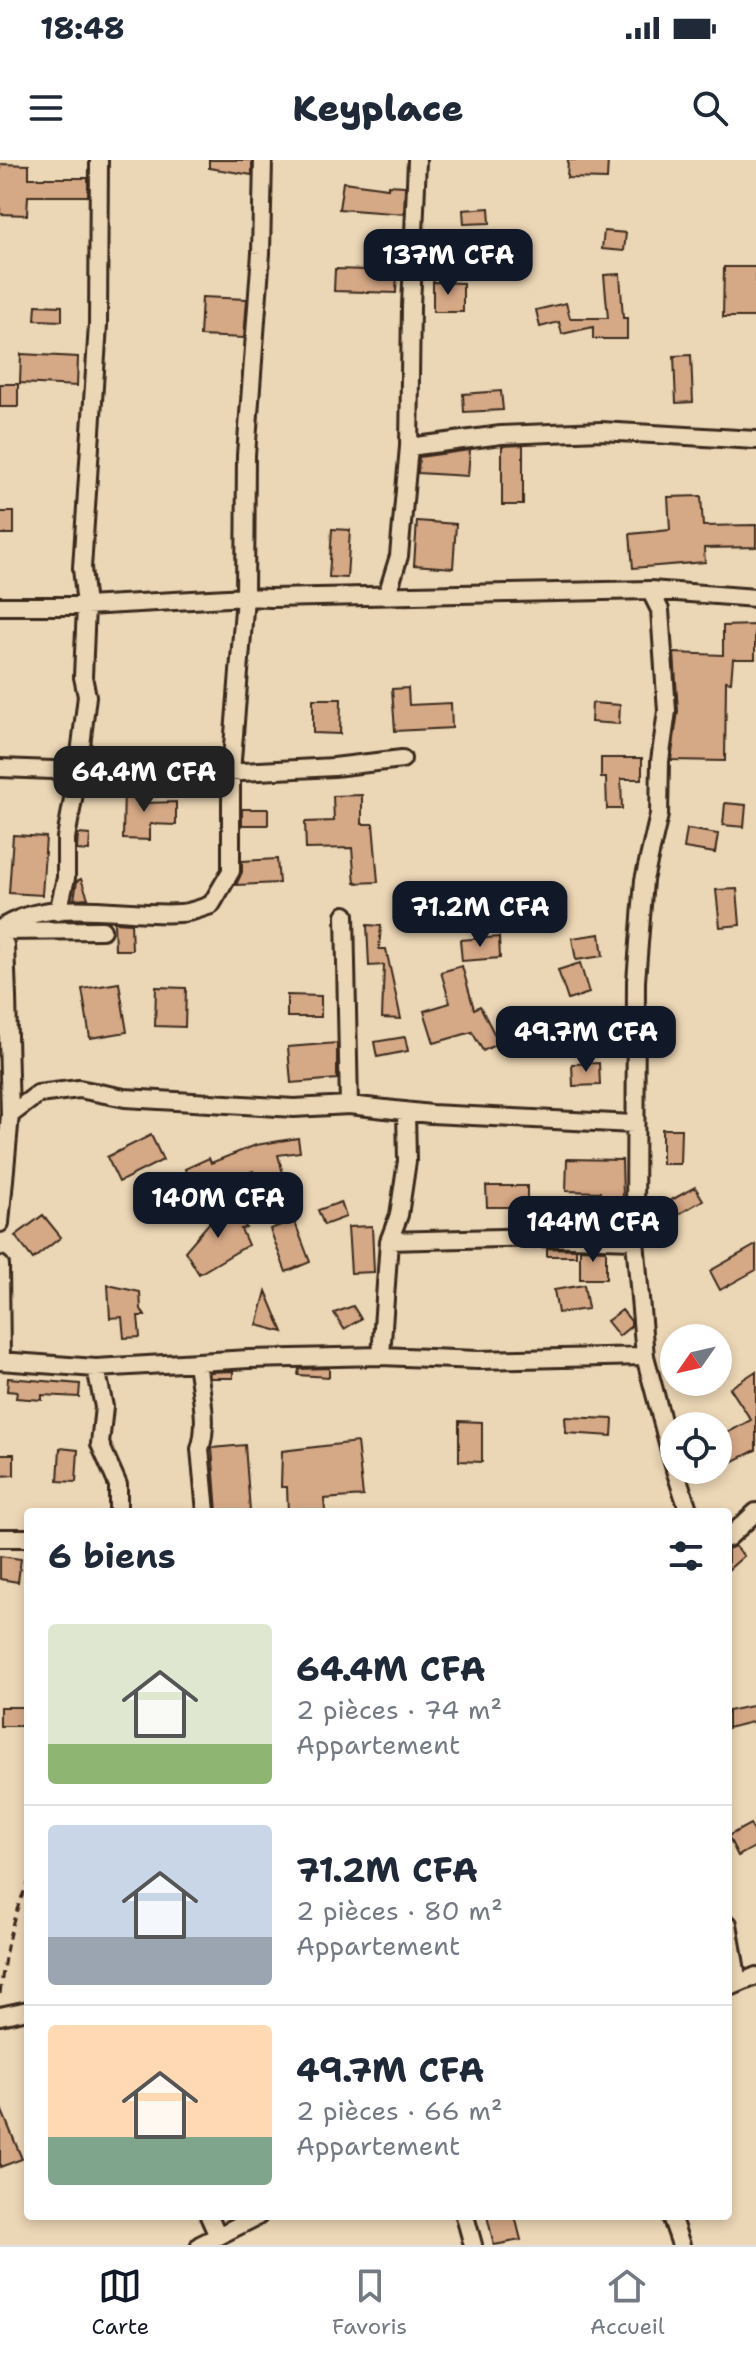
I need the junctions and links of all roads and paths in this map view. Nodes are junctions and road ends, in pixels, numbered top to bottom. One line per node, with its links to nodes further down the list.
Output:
1 (99, 160): 11 (street)
2 (263, 160): 8 (street)
3 (417, 160): 5 (street)
4 (756, 440): 5 (street)
5 (409, 447): 7 (street)
6 (650, 590): 7 (street); 9 (street); 24 (street)
7 (387, 595): 8 (street)
8 (245, 597): 11 (street); 15 (street)
9 (756, 598)
10 (0, 606): 11 (street)
11 (86, 606): 14 (street)
12 (402, 759): 15 (street)
13 (0, 768): 14 (street)
14 (78, 771): 15 (street); 16 (street)
15 (231, 772): 16 (street)
16 (58, 912): 18 (street)
17 (345, 915): 21 (street)
18 (0, 930): 19 (street)
19 (102, 930)
20 (0, 937): 23 (street)
21 (349, 1105): 22 (street); 23 (street)
22 (406, 1111): 24 (street); 27 (street)
23 (10, 1115): 25 (street)
24 (634, 1124): 26 (street)
25 (0, 1223)
26 (635, 1240): 27 (street); 30 (street)
27 (389, 1241): 29 (street)
28 (0, 1265): 31 (street)
29 (381, 1356): 30 (street); 32 (street)
30 (645, 1356): 34 (street)
31 (1, 1361): 33 (street)
32 (197, 1362): 33 (street); 37 (street)
33 (96, 1368): 36 (street)
34 (660, 1412)
35 (680, 1484): 38 (street)
36 (118, 1508)
37 (206, 1508)
38 (688, 1508)
39 (756, 1512): 40 (street)
40 (732, 1534)
41 (0, 1538): 42 (street)
42 (24, 1538)
43 (24, 1891): 46 (path)
44 (756, 1976): 45 (street)
45 (733, 1986)
46 (0, 1994)
47 (24, 2011): 48 (street)
48 (0, 2016)
49 (211, 2220): 53 (street)
50 (250, 2220): 53 (street)
51 (466, 2220): 55 (street)
52 (672, 2220): 56 (street)
53 (218, 2236): 54 (street)
54 (200, 2245)
55 (473, 2245)
56 (681, 2245)

